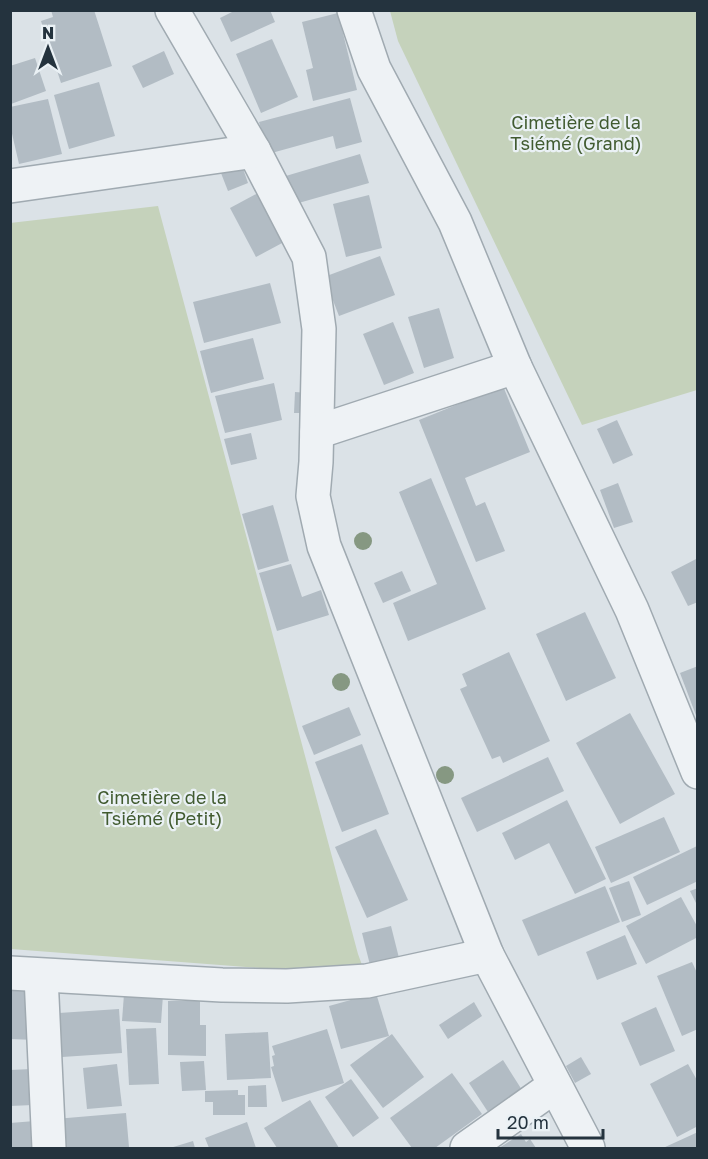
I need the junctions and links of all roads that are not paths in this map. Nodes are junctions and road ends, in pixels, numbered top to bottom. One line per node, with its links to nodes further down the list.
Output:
1 (172, 10): 3 (street)
2 (354, 10): 5 (street)
3 (254, 151): 4 (street); 6 (street)
4 (10, 186)
5 (515, 367): 6 (street); 7 (street)
6 (317, 432): 8 (street)
7 (698, 772)
8 (487, 954): 9 (street); 10 (street)
9 (26, 974): 11 (street)
10 (553, 1087): 12 (street); 13 (street)
11 (49, 1149)
12 (466, 1149)
13 (588, 1149)

